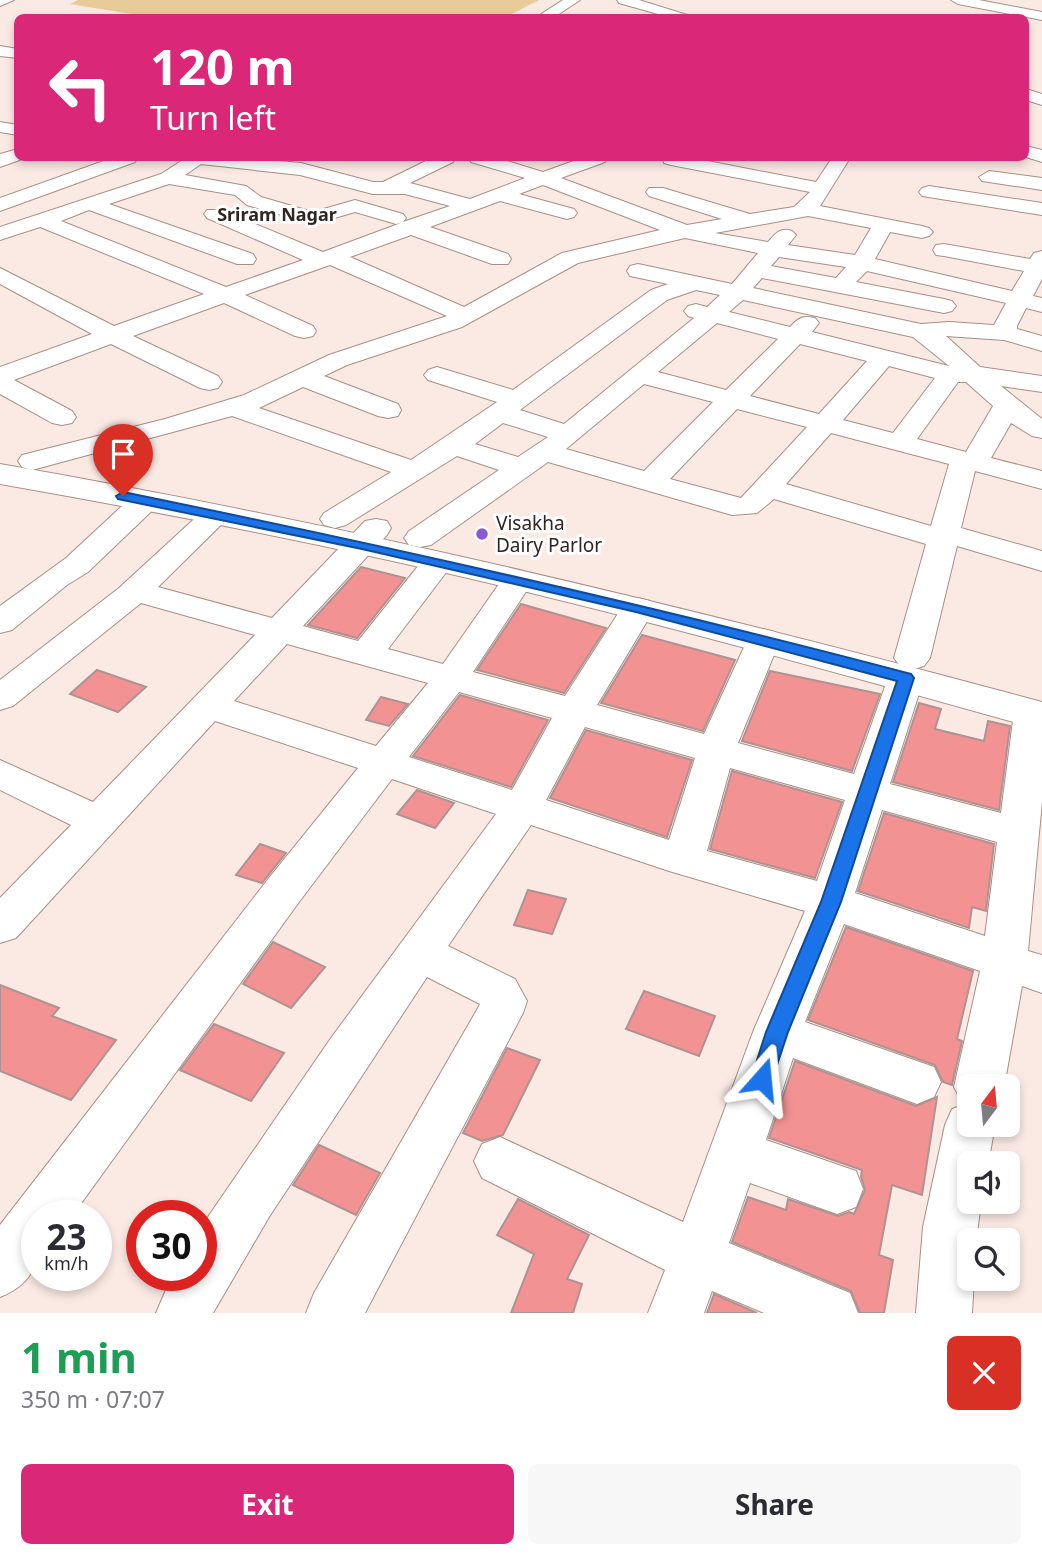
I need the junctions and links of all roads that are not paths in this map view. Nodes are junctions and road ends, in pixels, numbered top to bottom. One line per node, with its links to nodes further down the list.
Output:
1 (6, 0): 5 (street)
2 (573, 0): 6 (street)
3 (624, 0): 7 (street)
4 (958, 0): 8 (street)
5 (0, 2)
6 (549, 14)
7 (675, 14)
8 (1042, 16)
9 (1029, 142): 10 (street)
10 (1042, 156)
11 (120, 161): 35 (street)
12 (193, 161): 26 (street)
13 (254, 161): 23 (street)
14 (319, 161): 23 (street)
15 (441, 161): 29 (street)
16 (487, 161): 21 (street)
17 (502, 161): 21 (street)
18 (590, 161): 22 (street)
19 (681, 161): 24 (street)
20 (835, 161): 30 (street)
21 (527, 164): 22 (street); 27 (street)
22 (573, 167): 27 (street)
23 (307, 170): 29 (street)
24 (750, 175): 30 (street); 37 (street)
25 (986, 177): 28 (street)
26 (167, 178): 34 (street); 43 (street)
27 (544, 179): 33 (street); 47 (street)
28 (1042, 184)
29 (388, 187): 36 (street)
30 (822, 189): 44 (street)
31 (656, 192): 37 (street)
32 (929, 192): 38 (street)
33 (499, 195): 36 (street); 39 (street)
34 (90, 204): 41 (street); 50 (street)
35 (0, 205)
36 (471, 205): 43 (street)
37 (699, 205): 42 (street)
38 (1042, 209)
39 (567, 213)
40 (214, 214): 51 (street)
41 (51, 216): 45 (street); 60 (street)
42 (751, 222): 44 (street); 47 (street)
43 (412, 226): 51 (street); 52 (street)
44 (794, 226): 47 (street); 48 (street); 48 (street); 54 (street)
45 (0, 234)
46 (920, 242): 48 (street)
47 (681, 243): 62 (street)
48 (868, 243): 58 (street); 65 (street)
49 (944, 250): 53 (street)
50 (245, 259)
51 (326, 259): 60 (street); 62 (street)
52 (500, 259)
53 (1040, 264): 65 (street)
54 (756, 270): 56 (street); 58 (street); 59 (street)
55 (638, 271): 56 (street)
56 (699, 271): 59 (street); 61 (street)
57 (7, 285): 68 (street)
58 (841, 286): 63 (street); 65 (street)
59 (738, 292): 63 (street); 64 (street)
60 (226, 295): 66 (street); 68 (street)
61 (652, 300): 64 (street); 81 (street)
62 (448, 308): 76 (street)
63 (821, 309): 67 (street); 69 (street)
64 (712, 314): 69 (street); 74 (street)
65 (1019, 314): 67 (street); 70 (street)
66 (304, 331)
67 (921, 331): 72 (street)
68 (112, 335): 75 (street); 77 (street)
69 (795, 335): 71 (street); 80 (street)
70 (1042, 344)
71 (884, 357): 72 (street); 86 (street)
72 (963, 374): 79 (street); 85 (street); 88 (street)
73 (437, 375): 81 (street)
74 (639, 375): 80 (street); 87 (street)
75 (0, 376)
76 (302, 377): 82 (street); 83 (street)
77 (209, 382)
78 (0, 383): 84 (street)
79 (1042, 384)
80 (732, 400): 86 (street); 96 (street)
81 (509, 406): 87 (street); 89 (street)
82 (233, 408): 92 (street); 94 (street)
83 (388, 410)
84 (62, 417)
85 (1025, 418): 91 (street); 93 (street)
86 (824, 424): 88 (street); 97 (street)
87 (568, 434): 90 (street)
88 (899, 443): 91 (street)
89 (454, 446): 90 (street); 94 (street)
90 (534, 460): 96 (street); 103 (street)
91 (969, 461): 93 (street); 102 (street)
92 (25, 467): 98 (main road); 100 (main road)
93 (1003, 469): 95 (street)
94 (414, 471): 100 (street)
95 (1042, 480)
96 (651, 481): 97 (street)
97 (767, 488): 102 (street)
98 (146, 500): 99 (main road); 108 (street)
99 (216, 514): 101 (main road); 106 (street)
100 (335, 519): 101 (main road)
101 (369, 536): 103 (main road); 109 (street)
102 (943, 536): 104 (street); 112 (street)
103 (429, 550): 105 (main road); 111 (street); 112 (main road)
104 (1042, 561)
105 (517, 581): 107 (main road); 113 (street)
106 (135, 592): 109 (street); 114 (street)
107 (638, 608): 110 (main road); 117 (street)
108 (0, 623)
109 (280, 630): 111 (street); 115 (street)
110 (763, 640): 112 (main road); 118 (street)
111 (365, 654): 113 (street)
112 (909, 668): 116 (main road); 121 (street)
113 (450, 678): 117 (street); 119 (street)
114 (0, 698)
115 (209, 706): 119 (street); 123 (street)
116 (1039, 706): 124 (street)
117 (574, 712): 118 (street); 122 (street)
118 (716, 750): 121 (street); 125 (street)
119 (383, 762): 122 (street); 137 (street)
120 (0, 774): 123 (street)
121 (866, 790): 124 (street); 126 (street)
122 (522, 807): 125 (street); 128 (street)
123 (99, 819): 127 (street)
124 (1018, 833): 129 (street)
125 (684, 860): 126 (street)
126 (831, 902): 129 (street); 130 (street)
127 (0, 926)
128 (419, 953): 141 (street); 142 (street)
129 (1023, 969): 131 (street)
130 (777, 1032): 132 (street); 134 (street)
131 (984, 1074)
132 (917, 1082)
133 (967, 1138): 145 (street)
134 (736, 1154): 136 (street); 139 (street)
135 (500, 1161): 139 (street)
136 (837, 1189)
137 (51, 1200)
138 (21, 1241): 140 (street)
139 (697, 1257): 143 (street); 144 (street)
140 (0, 1270)
141 (188, 1312)
142 (334, 1313)
143 (676, 1313)
144 (830, 1313)
145 (944, 1313)

